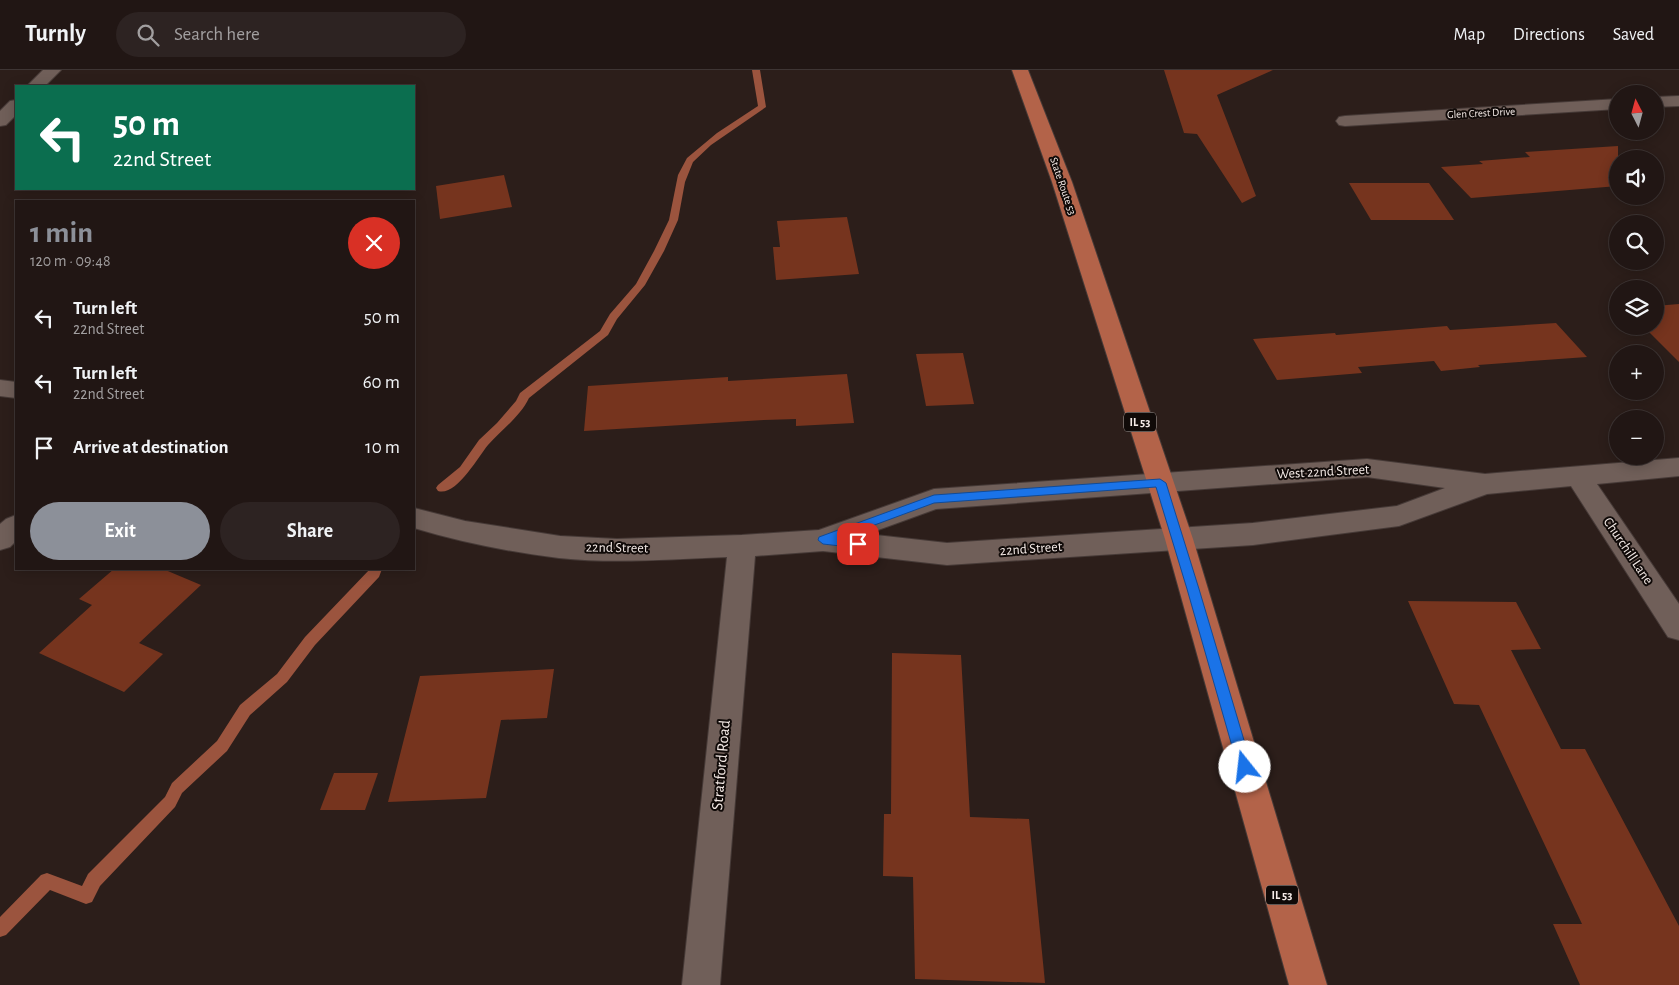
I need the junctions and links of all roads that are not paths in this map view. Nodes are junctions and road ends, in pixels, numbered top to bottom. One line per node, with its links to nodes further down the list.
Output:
1 (53, 70): 3 (street)
2 (1020, 70): 14 (main road, State Route 53 / IL 53)
3 (36, 85)
4 (1679, 101): 5 (street)
5 (1664, 102)
6 (1609, 105): 9 (street, Glen Crest Drive)
7 (15, 106): 8 (street)
8 (0, 121)
9 (1345, 121)
10 (0, 388): 11 (street)
11 (15, 390)
12 (1679, 467): 13 (street, West 22nd Street)
13 (1578, 475): 15 (street, West 22nd Street); 22 (street, Churchill Lane)
14 (1160, 483): 15 (street, West 22nd Street); 19 (street, 22nd Street); 20 (main road, IL 53)
15 (1485, 484): 20 (street, West 22nd Street)
16 (415, 518): 21 (street, 22nd Street)
17 (15, 527): 18 (street)
18 (0, 539)
19 (823, 540): 20 (street, 22nd Street); 21 (street, 22nd Street)
20 (1178, 540): 24 (main road, IL 53)
21 (742, 546): 23 (street, Stratford Road)
22 (1679, 628)
23 (701, 985)
24 (1308, 985)

